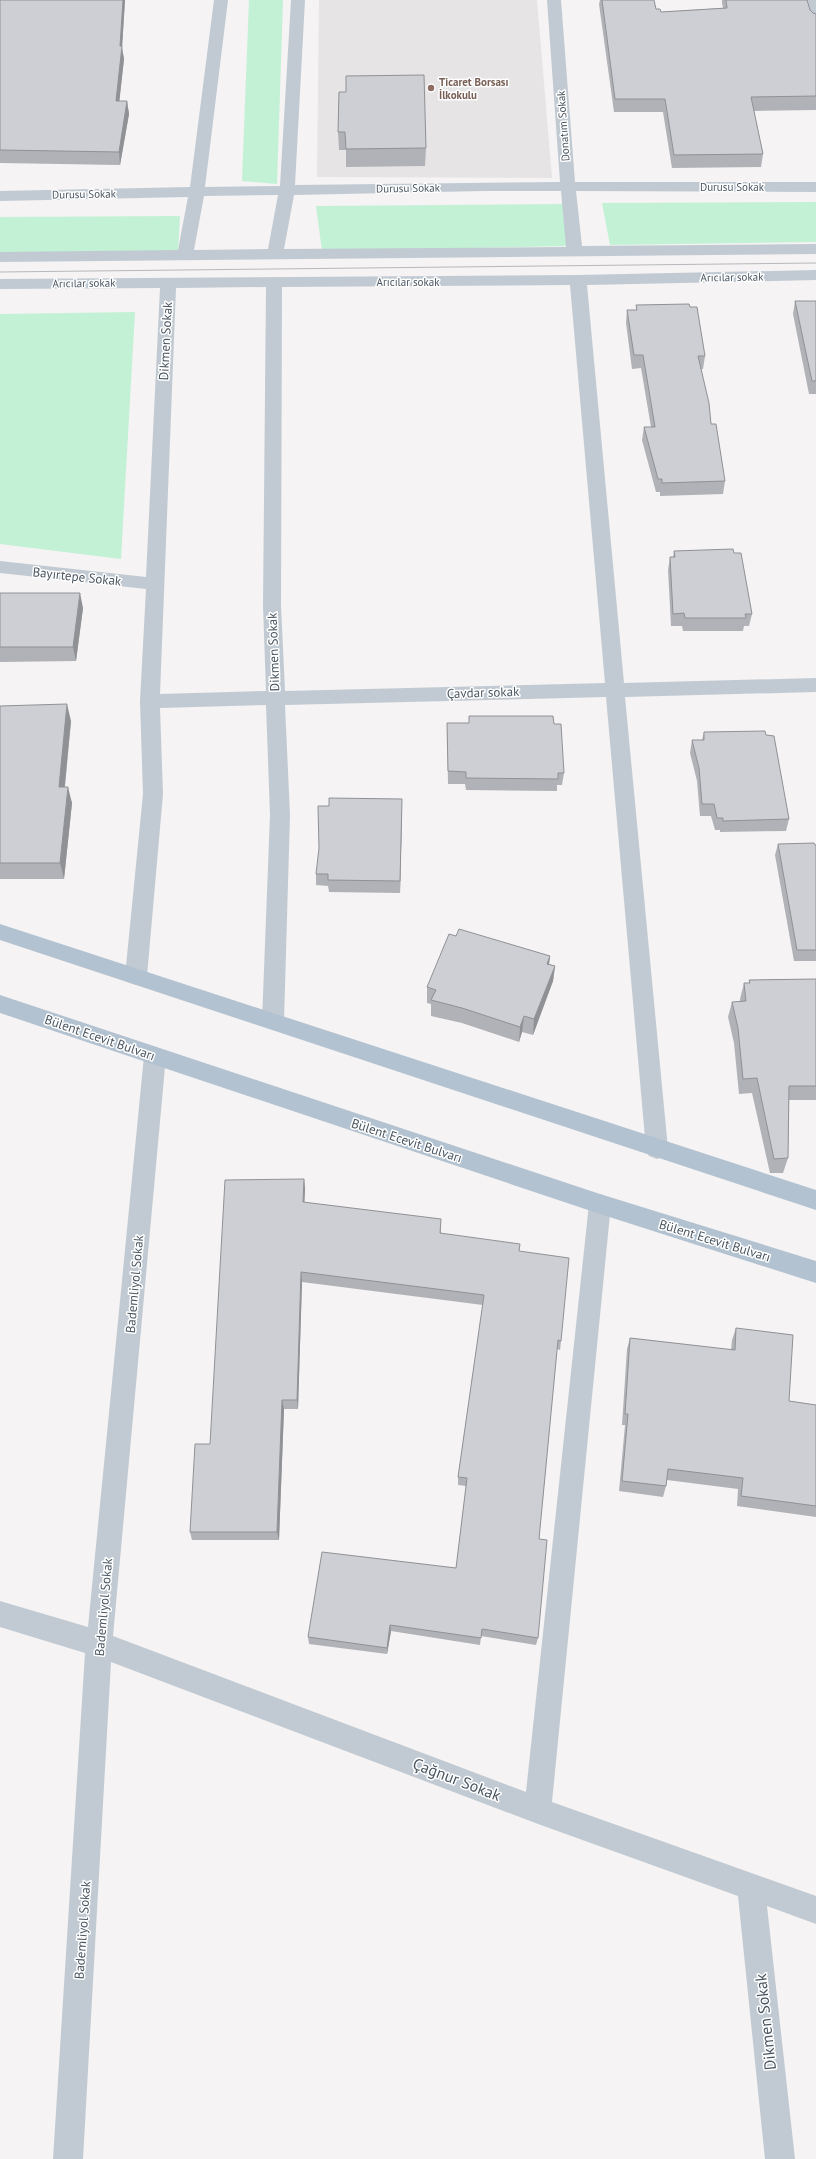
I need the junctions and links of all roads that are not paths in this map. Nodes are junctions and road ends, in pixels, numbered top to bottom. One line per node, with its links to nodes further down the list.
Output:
1 (222, 0): 9 (street)
2 (298, 0): 8 (street)
3 (554, 0): 7 (street, Donatım Sokak)
4 (810, 0): 5 (street)
5 (816, 22)
6 (816, 187): 7 (street, Durusu Sokak)
7 (568, 188): 8 (street, Durusu Sokak); 12 (street, Donatım Sokak)
8 (287, 191): 9 (street, Durusu Sokak); 14 (street)
9 (197, 193): 10 (street, Durusu Sokak); 13 (street)
10 (0, 196)
11 (816, 249): 12 (street)
12 (575, 252): 14 (street)
13 (186, 255): 14 (street); 15 (street)
14 (275, 255)
15 (0, 257)
16 (816, 275): 17 (street, Arıcılar sokak)
17 (578, 280): 19 (street, Arıcılar sokak); 24 (street)
18 (168, 282): 19 (street, Arıcılar sokak); 20 (street, Arıcılar sokak); 22 (street, Dikmen Sokak)
19 (274, 283): 25 (street, Dikmen Sokak)
20 (0, 284)
21 (0, 567): 22 (street, Bayırtepe Sokak)
22 (155, 584): 26 (street, Dikmen Sokak)
23 (816, 685): 24 (street, Çavdar sokak)
24 (616, 688): 25 (street, Çavdar sokak); 32 (street)
25 (275, 698): 26 (street, Çavdar sokak); 30 (street, Dikmen Sokak)
26 (150, 701): 28 (street, Dikmen Sokak)
27 (0, 932): 28 (main road)
28 (136, 976): 30 (main road)
29 (0, 1004): 31 (main road, Bülent Ecevit Bulvarı)
30 (273, 1022): 32 (main road)
31 (155, 1056): 34 (main road, Bülent Ecevit Bulvarı); 37 (street, Bademliyol Sokak)
32 (657, 1149): 33 (main road)
33 (816, 1200)
34 (600, 1204): 35 (main road, Bülent Ecevit Bulvarı); 38 (street)
35 (816, 1272)
36 (0, 1614): 37 (street, Çağnur Sokak)
37 (100, 1644): 38 (street, Çağnur Sokak); 41 (street, Bademliyol Sokak)
38 (538, 1810): 39 (street, Çağnur Sokak)
39 (751, 1886): 40 (street, Çağnur Sokak); 42 (street, Dikmen Sokak)
40 (816, 1910)
41 (68, 2159)
42 (780, 2159)

